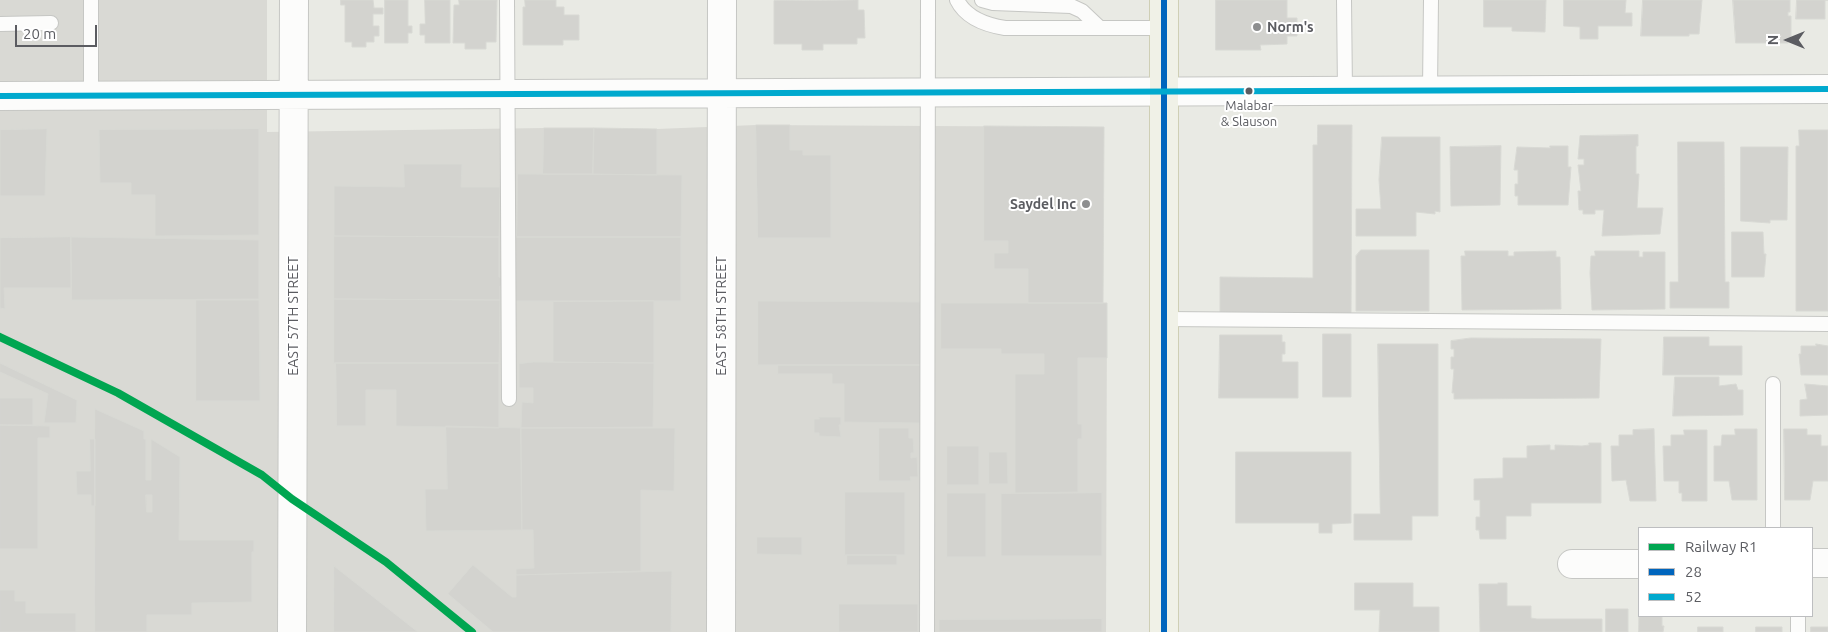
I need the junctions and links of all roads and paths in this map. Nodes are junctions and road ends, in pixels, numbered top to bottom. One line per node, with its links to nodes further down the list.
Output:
1 (91, 0): 24 (lane)
2 (294, 0): 22 (street, EAST 57TH STREET)
3 (507, 0): 20 (lane)
4 (722, 0): 21 (street, EAST 58TH STREET)
5 (928, 0): 18 (lane)
6 (957, 0): 13 (lane)
7 (982, 0): 13 (lane)
8 (1164, 0): 14 (main road)
9 (1344, 0): 17 (lane)
10 (1431, 0): 15 (lane)
11 (51, 22): 12 (lane)
12 (0, 24)
13 (1100, 28): 14 (lane)
14 (1164, 28): 19 (main road)
15 (1430, 89): 16 (street); 17 (street)
16 (1828, 89)
17 (1344, 91): 19 (street)
18 (927, 93): 19 (street); 21 (street); 37 (lane)
19 (1164, 93): 25 (main road)
20 (507, 94): 21 (street); 22 (street); 28 (lane)
21 (721, 94): 36 (street, EAST 58TH STREET)
22 (294, 95): 24 (street); 35 (street, EAST 57TH STREET)
23 (0, 96): 24 (street)
24 (91, 96)
25 (1164, 319): 26 (lane); 38 (main road)
26 (1828, 324)
27 (1773, 384): 29 (lane)
28 (509, 399)
29 (1773, 527)
30 (1813, 563): 31 (street)
31 (1828, 563)
32 (1572, 564): 33 (street)
33 (1638, 564)
34 (1798, 617): 39 (lane)
35 (292, 632)
36 (720, 632)
37 (927, 632)
38 (1164, 632)
39 (1798, 632)

